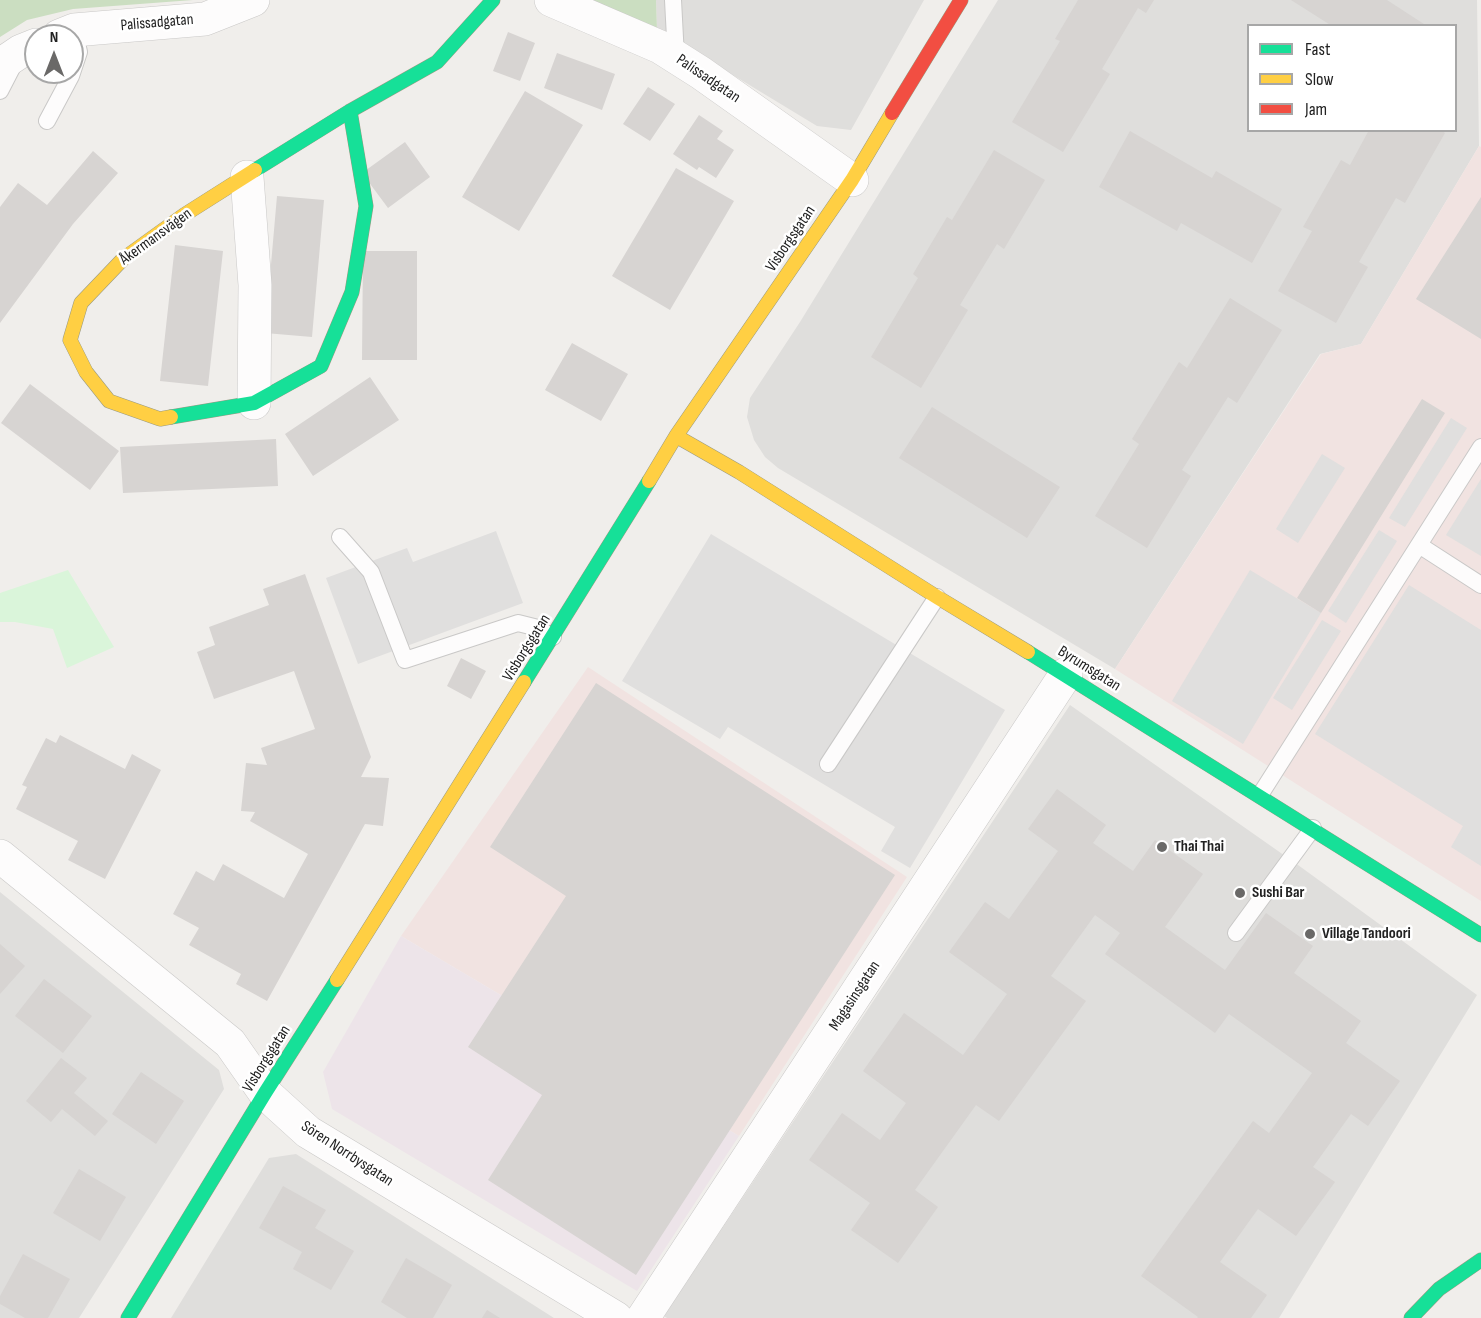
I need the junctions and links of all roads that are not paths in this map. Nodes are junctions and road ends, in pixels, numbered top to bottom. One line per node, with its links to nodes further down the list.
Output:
1 (253, 0): 6 (street, Palissadgatan)
2 (493, 0): 11 (street, Åkermansvägen)
3 (551, 0): 8 (street, Palissadgatan)
4 (673, 0): 8 (lane)
5 (961, 0): 14 (street, Visborgsgatan)
6 (84, 31)
7 (19, 54): 10 (lane)
8 (676, 57): 14 (street, Palissadgatan)
9 (67, 84): 12 (lane)
10 (0, 91)
11 (350, 111): 13 (street, Åkermansvägen); 15 (street, Åkermansvägen)
12 (47, 121)
13 (247, 177): 15 (street); 15 (street, Åkermansvägen)
14 (852, 180): 16 (street, Visborgsgatan)
15 (254, 403)
16 (676, 436): 21 (street, Byrumsgatan); 22 (street, Visborgsgatan)
17 (1481, 447): 19 (lane)
18 (340, 537): 22 (lane)
19 (1419, 545): 20 (lane); 25 (lane)
20 (1481, 585)
21 (937, 597): 23 (street, Byrumsgatan); 24 (lane)
22 (553, 638): 30 (street, Visborgsgatan)
23 (1066, 674): 25 (street, Byrumsgatan); 34 (street, Magasinsgatan)
24 (828, 764)
25 (1260, 795): 26 (street, Byrumsgatan)
26 (1313, 828): 28 (lane); 29 (street, Byrumsgatan)
27 (0, 856): 30 (street, Sören Norrbysgatan)
28 (1236, 933)
29 (1481, 935)
30 (265, 1093): 32 (street, Visborgsgatan); 33 (street, Sören Norrbysgatan)
31 (1481, 1260): 35 (street)
32 (128, 1318)
33 (616, 1318)
34 (643, 1318)
35 (1411, 1318)

